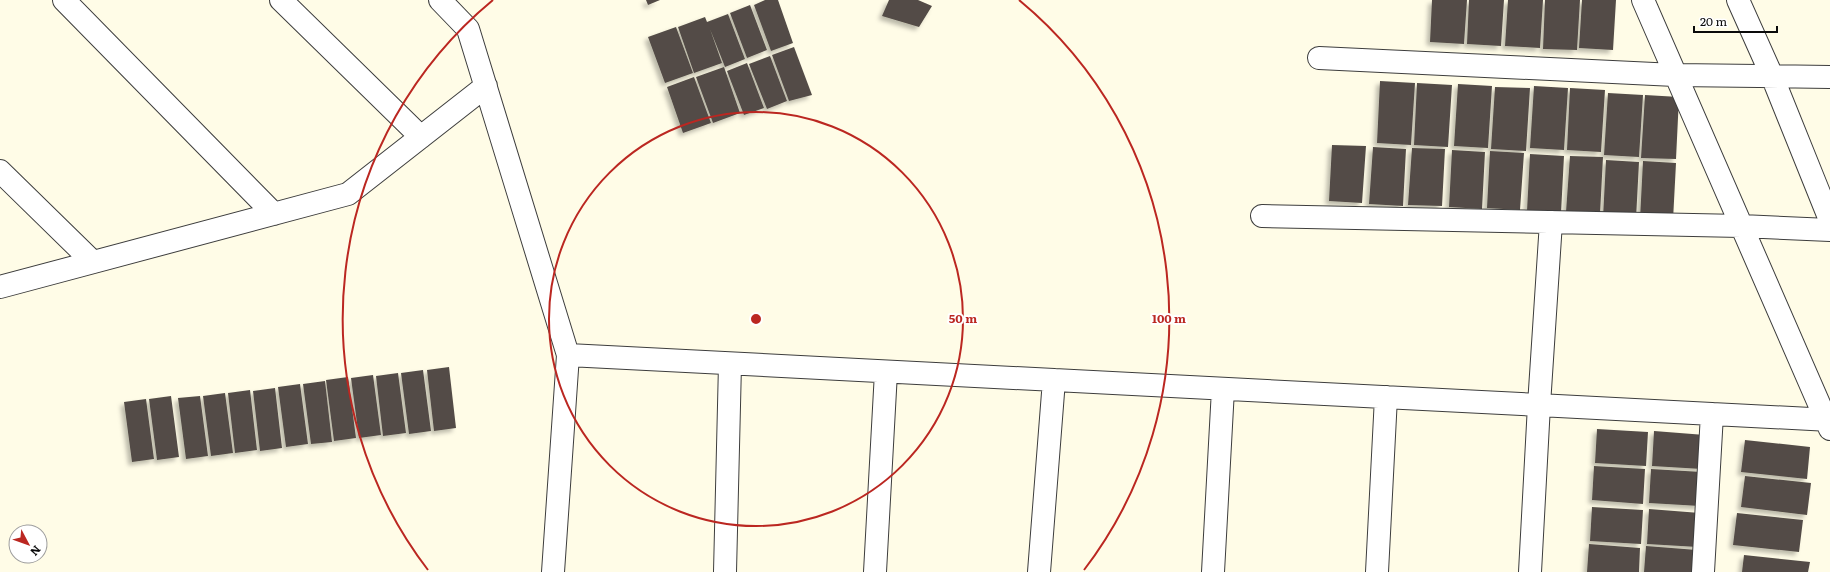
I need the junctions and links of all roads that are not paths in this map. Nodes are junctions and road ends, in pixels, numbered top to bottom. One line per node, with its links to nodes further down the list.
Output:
1 (64, 0): 13 (street)
2 (281, 0): 11 (street)
3 (440, 0): 10 (street)
4 (1642, 0): 7 (street)
5 (1738, 0): 8 (street)
6 (1319, 58): 7 (street)
7 (1675, 75): 8 (street); 17 (street)
8 (1772, 76): 9 (street); 15 (street)
9 (1830, 77)
10 (486, 86): 11 (street); 21 (street)
11 (420, 137): 13 (street)
12 (0, 171): 19 (street)
13 (274, 214): 19 (street)
14 (1262, 216): 16 (street)
15 (1830, 220)
16 (1551, 222): 17 (street); 27 (street)
17 (1741, 226): 18 (street); 29 (street)
18 (1830, 230)
19 (93, 262): 20 (street)
20 (0, 287)
21 (568, 356): 22 (street); 30 (street)
22 (730, 364): 23 (street); 31 (street)
23 (886, 372): 24 (street); 32 (street)
24 (1054, 380): 25 (street); 33 (street)
25 (1223, 389): 26 (street); 34 (street)
26 (1386, 397): 27 (street); 35 (street)
27 (1539, 405): 28 (street); 36 (street)
28 (1712, 414): 29 (street); 37 (street)
29 (1829, 423)
30 (553, 572)
31 (725, 572)
32 (875, 572)
33 (1039, 572)
34 (1213, 572)
35 (1377, 572)
36 (1530, 572)
37 (1702, 572)

